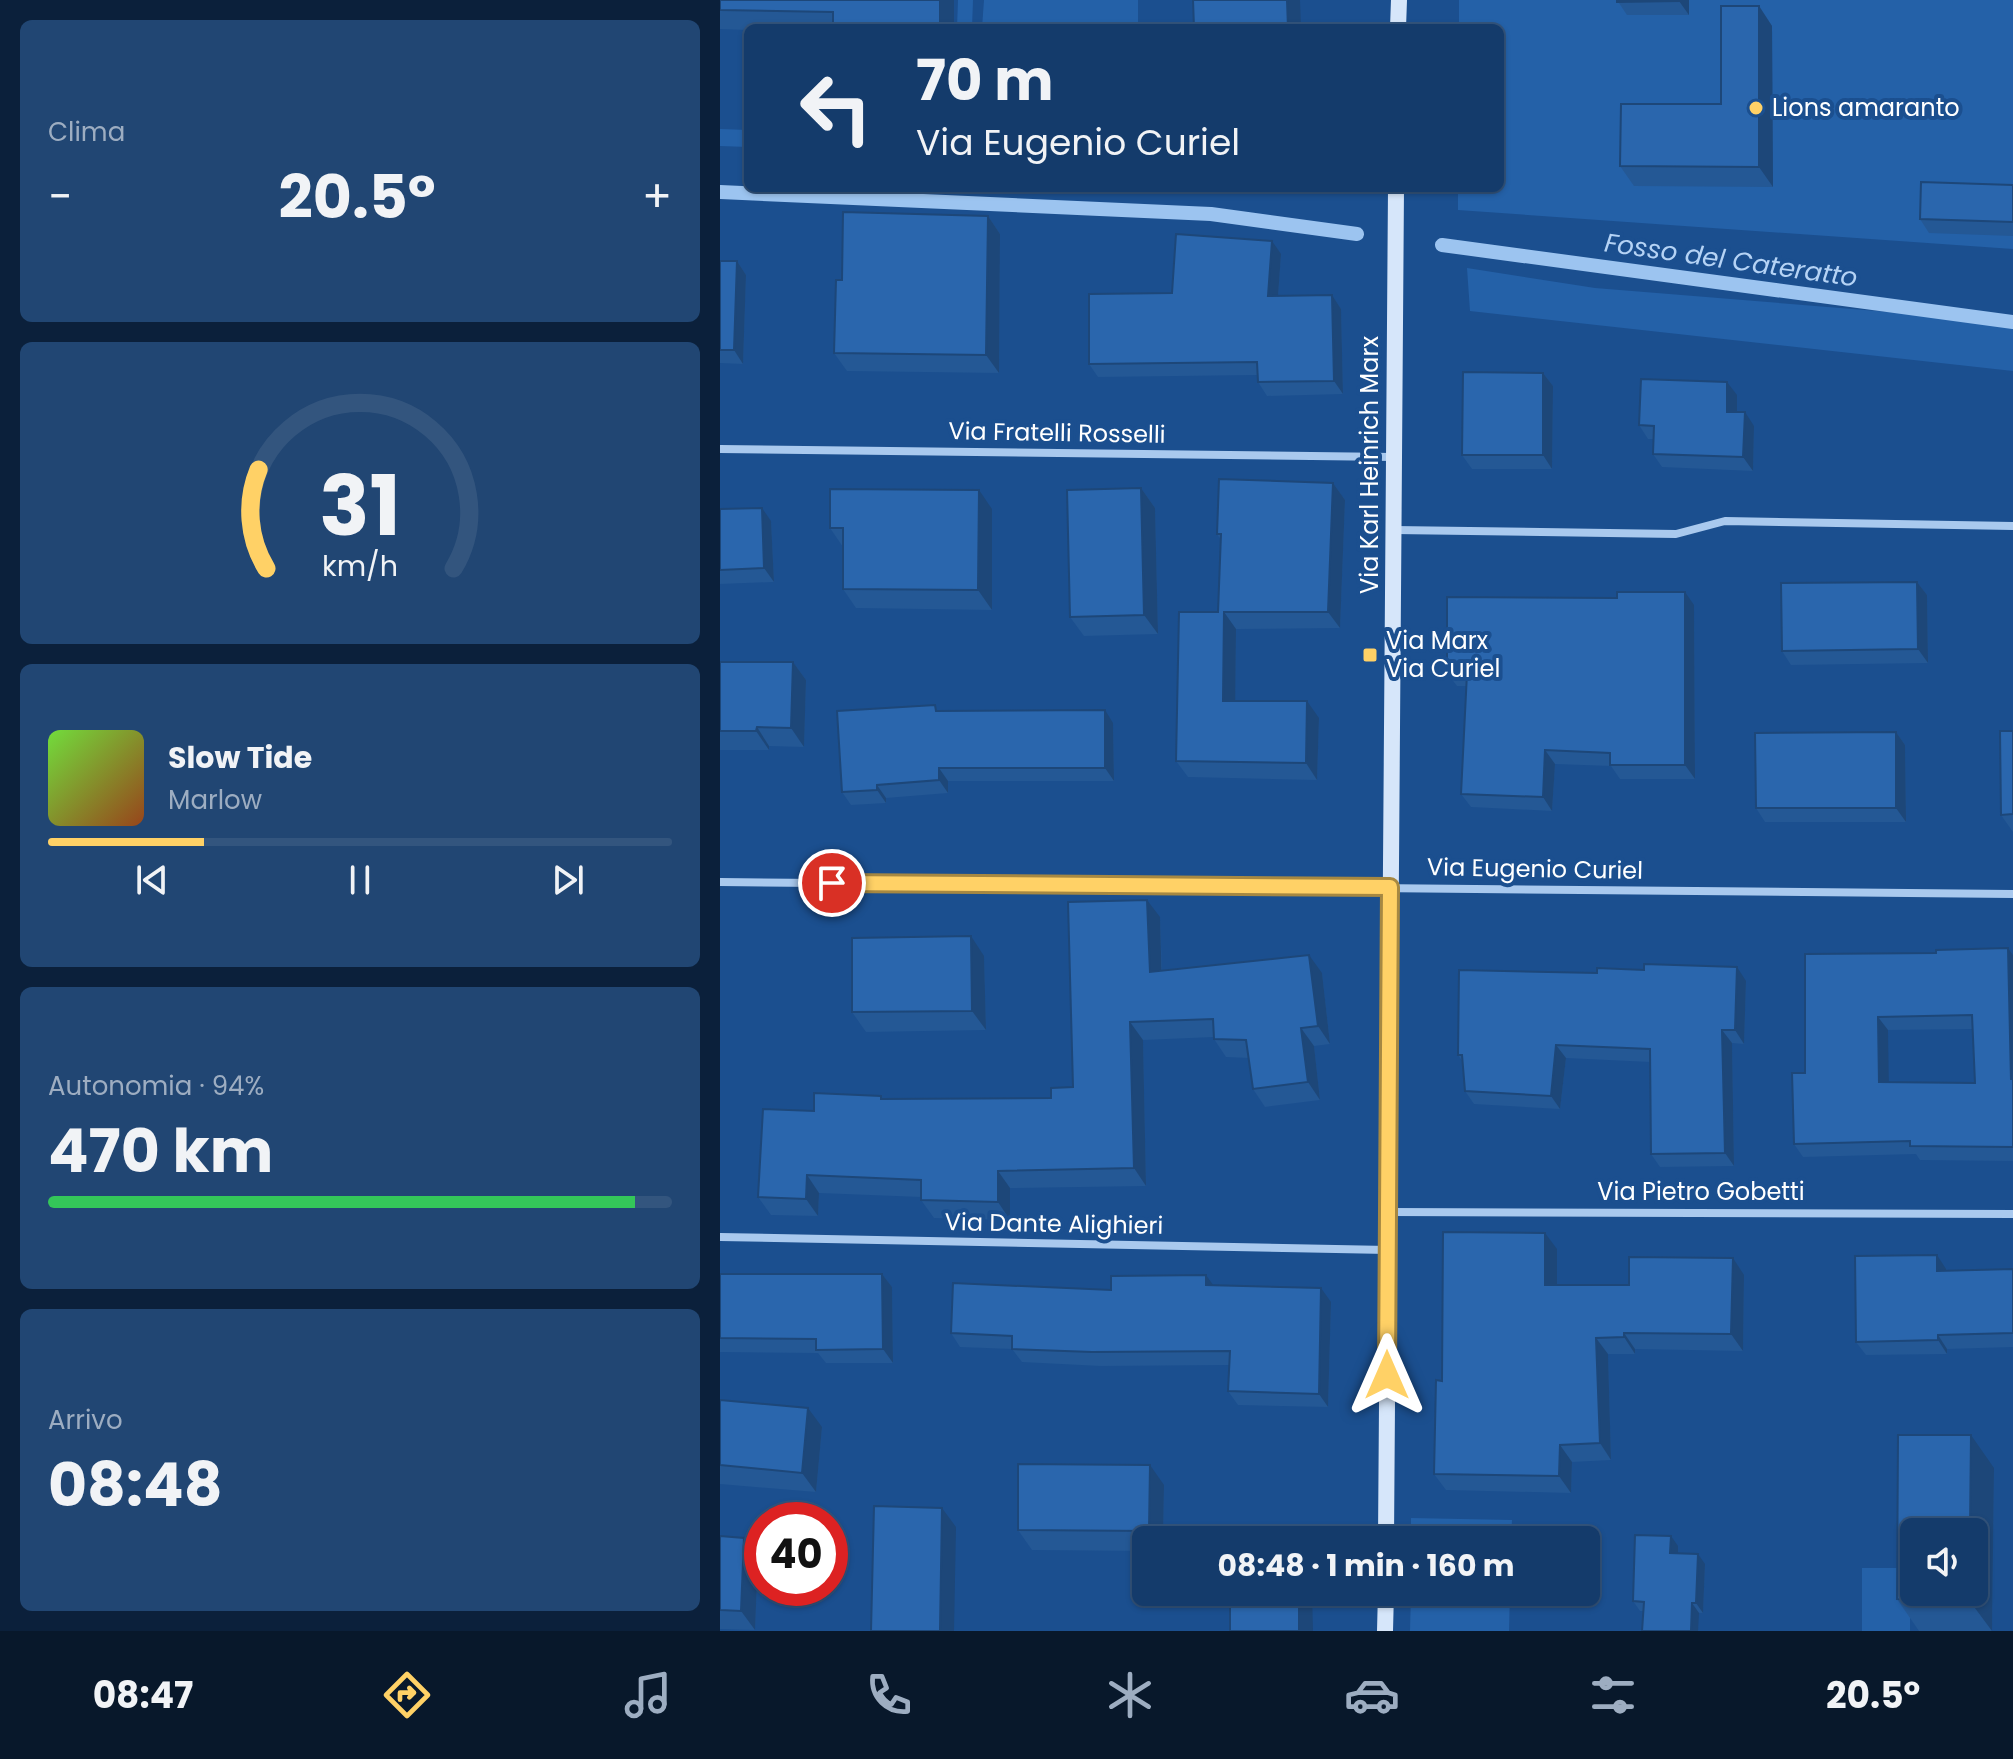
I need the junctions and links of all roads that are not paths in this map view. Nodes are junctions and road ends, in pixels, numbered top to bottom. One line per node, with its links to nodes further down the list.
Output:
1 (1399, 0): 2 (street)
2 (1398, 24)
3 (1396, 192): 5 (street, Via Karl Heinrich Marx)
4 (720, 449): 5 (street, Via Fratelli Rosselli)
5 (1394, 457): 7 (street, Via Karl Heinrich Marx)
6 (2013, 526): 7 (street)
7 (1394, 530): 9 (street, Via Karl Heinrich Marx)
8 (720, 882): 9 (street, Via Eugenio Curiel)
9 (1390, 887): 10 (street, Via Eugenio Curiel); 11 (street, Via Karl Heinrich Marx)
10 (2013, 894)
11 (1388, 1212): 12 (street, Via Pietro Gobetti); 14 (street, Via Karl Heinrich Marx)
12 (2013, 1214)
13 (720, 1237): 14 (street, Via Dante Alighieri)
14 (1388, 1250): 15 (street, Via Karl Heinrich Marx)
15 (1386, 1526)
16 (1386, 1606): 17 (street)
17 (1385, 1631)

